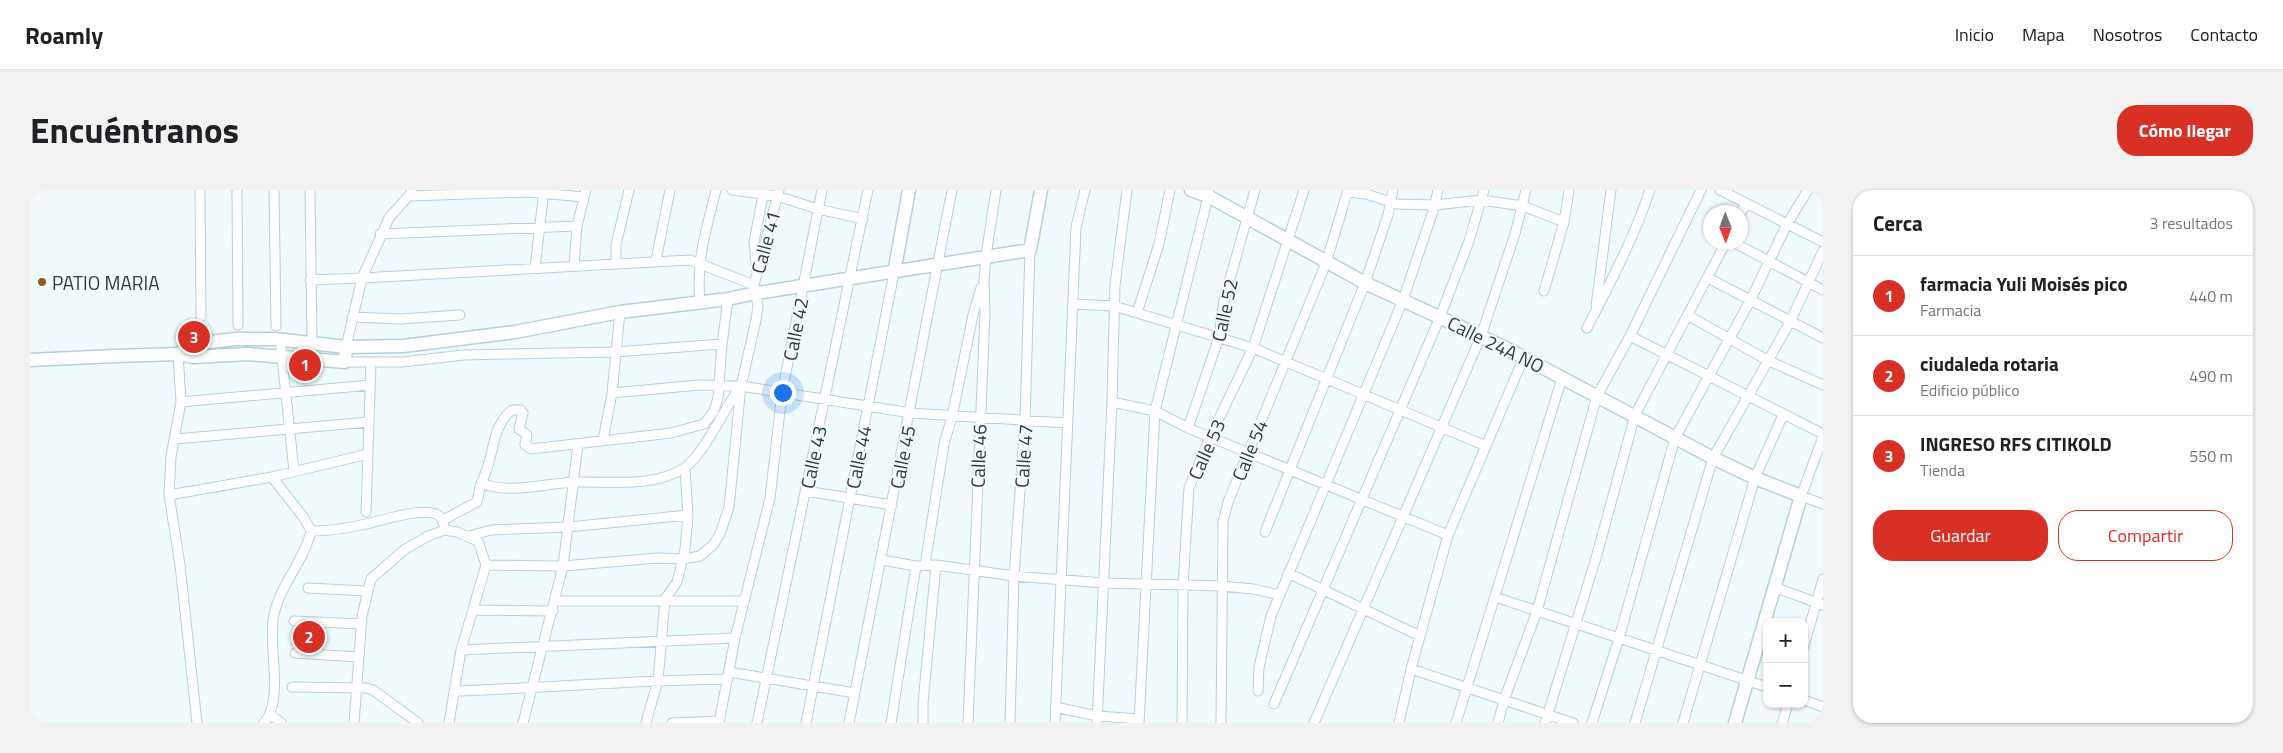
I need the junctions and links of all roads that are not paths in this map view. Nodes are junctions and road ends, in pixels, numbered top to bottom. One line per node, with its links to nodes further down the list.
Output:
1 (200, 190): 92 (street)
2 (237, 190): 97 (street)
3 (274, 190): 98 (street)
4 (310, 190): 73 (street)
5 (629, 190): 63 (street)
6 (670, 190): 60 (street)
7 (716, 190): 62 (street)
8 (732, 190): 35 (street)
9 (822, 190): 45 (street, Calle 42)
10 (868, 190): 47 (street, Calle 43)
11 (909, 190): 69 (street, Calle 44)
12 (952, 190): 65 (street, Calle 45)
13 (996, 190): 59 (street, Calle 46)
14 (1042, 190): 55 (street, Calle 47)
15 (1084, 190): 85 (street)
16 (1127, 190): 86 (street)
17 (1170, 190): 88 (street)
18 (1191, 190): 38 (street, Calle 24A NO)
19 (1255, 190): 46 (street, Calle 52)
20 (1304, 190): 53 (street, Calle 53)
21 (1393, 190): 41 (street)
22 (1438, 190): 42 (street)
23 (1484, 190): 40 (street)
24 (1526, 190): 44 (street)
25 (1569, 190): 48 (street)
26 (1611, 190): 89 (street)
27 (1650, 190): 89 (street)
28 (1701, 190): 101 (street)
29 (1720, 190): 43 (street)
30 (1808, 190): 49 (street)
31 (1348, 191): 41 (street); 64 (street, Calle 54)
32 (454, 192): 33 (street); 36 (street)
33 (495, 192): 34 (street)
34 (543, 192): 39 (street); 51 (street)
35 (763, 192): 37 (street); 68 (street)
36 (411, 193): 52 (street)
37 (778, 193): 45 (street); 68 (street, Calle 41)
38 (1209, 193): 46 (street, Calle 24A NO); 96 (street)
39 (585, 194): 50 (street)
40 (1481, 200): 42 (street); 44 (street); 94 (street)
41 (1391, 202): 42 (street); 76 (street)
42 (1435, 204): 82 (street)
43 (1746, 204): 49 (street)
44 (1523, 206): 48 (street); 100 (street)
45 (818, 209): 47 (street); 77 (street, Calle 42)
46 (1247, 218): 53 (street, Calle 24A NO); 102 (street, Calle 52)
47 (863, 219): 72 (street, Calle 43)
48 (1564, 222): 80 (street)
49 (1788, 224): 54 (street); 61 (street)
50 (577, 226): 51 (street); 66 (street)
51 (540, 227): 52 (street); 67 (street)
52 (380, 234): 70 (street)
53 (1286, 240): 64 (street, Calle 24A NO); 109 (street, Calle 53)
54 (1823, 242)
55 (1030, 250): 59 (street); 144 (street, Calle 47)
56 (1722, 250): 71 (street)
57 (1748, 250): 61 (street)
58 (1823, 251): 75 (street)
59 (986, 256): 65 (street); 74 (street, Calle 46)
60 (656, 260): 62 (street); 63 (street)
61 (1769, 260): 75 (street); 83 (street)
62 (698, 262): 78 (street); 84 (street)
63 (616, 263): 66 (street)
64 (1326, 263): 76 (street, Calle 24A NO); 119 (street, Calle 54)
65 (940, 264): 69 (street); 139 (street, Calle 45)
66 (574, 266): 67 (street)
67 (535, 268): 70 (street)
68 (758, 273): 78 (street, Calle 41)
69 (894, 273): 72 (street); 136 (street, Calle 44)
70 (362, 278): 73 (street); 93 (street)
71 (1708, 278): 83 (street); 91 (street)
72 (851, 279): 77 (street); 133 (street, Calle 43)
73 (310, 280): 106 (street)
74 (984, 281): 142 (street); 143 (street, Calle 46)
75 (1808, 282): 79 (street); 95 (street)
76 (1365, 283): 82 (street, Calle 24A NO); 122 (street)
77 (804, 286): 78 (street); 129 (street, Calle 42)
78 (755, 289): 81 (street); 126 (street, Calle 41)
79 (1823, 290)
80 (1544, 291)
81 (728, 299): 84 (street); 107 (street)
82 (1403, 300): 94 (street, Calle 24A NO); 130 (street)
83 (1750, 301): 95 (street); 103 (street)
84 (700, 302): 87 (street)
85 (1073, 304): 86 (street); 146 (street)
86 (1114, 306): 88 (street); 135 (street)
87 (620, 312): 108 (street); 110 (street)
88 (1137, 313): 96 (street)
89 (1595, 314): 99 (street)
90 (460, 315): 93 (street)
91 (1689, 316): 103 (street); 112 (street)
92 (201, 317)
93 (352, 317): 108 (street)
94 (1440, 317): 100 (street, Calle 24A NO); 137 (street)
95 (1790, 322): 104 (street); 116 (street)
96 (1175, 324): 102 (street); 138 (street)
97 (238, 325)
98 (276, 326)
99 (1587, 328)
100 (1481, 336): 114 (street, Calle 24A NO); 148 (street)
101 (1630, 336): 112 (street); 131 (street)
102 (1220, 337): 109 (street); 147 (street, Calle 52)
103 (1730, 338): 116 (street); 120 (street)
104 (1823, 338)
105 (280, 340): 106 (street); 111 (street); 113 (street)
106 (312, 343): 108 (street)
107 (722, 344): 110 (street); 124 (street)
108 (346, 347): 117 (street)
109 (1253, 348): 119 (street); 151 (street, Calle 53)
110 (615, 352): 118 (street); 128 (street)
111 (178, 354): 113 (street); 115 (street); 134 (street)
112 (1667, 354): 120 (street); 141 (street)
113 (282, 356): 117 (street); 127 (street)
114 (1524, 357): 121 (street, Calle 24A NO); 156 (street)
115 (30, 360)
116 (1767, 360): 125 (street); 132 (street)
117 (345, 362): 118 (street)
118 (371, 362): 123 (street)
119 (1286, 362): 122 (street); 157 (street, Calle 54)
120 (1709, 377): 132 (street); 152 (street)
121 (1562, 378): 131 (street, Calle 24A NO); 205 (street)
122 (1326, 379): 130 (street); 161 (street)
123 (370, 385): 127 (street); 145 (street)
124 (720, 385): 126 (street); 128 (street); 154 (street)
125 (1823, 385)
126 (741, 386): 129 (street); 160 (street); 185 (street, Calle 41)
127 (285, 393): 134 (street); 149 (street)
128 (612, 393): 154 (street)
129 (782, 393): 133 (street); 208 (street, Calle 42)
130 (1364, 395): 137 (street); 167 (street)
131 (1597, 396): 141 (street, Calle 24A NO); 213 (street)
132 (1748, 398): 140 (street); 159 (street)
133 (825, 401): 136 (street); 168 (street, Calle 43)
134 (181, 402): 153 (street)
135 (1112, 402): 138 (street); 196 (street)
136 (868, 406): 139 (street); 171 (street, Calle 44)
137 (1400, 410): 148 (street); 172 (street)
138 (1155, 412): 147 (street); 197 (street)
139 (911, 413): 142 (street); 174 (street, Calle 45)
140 (1783, 415): 150 (street); 164 (street)
141 (1635, 416): 152 (street, Calle 24A NO); 216 (street)
142 (952, 417): 143 (street); 190 (street)
143 (980, 418): 144 (street); 191 (street, Calle 46)
144 (1025, 421): 146 (street); 193 (street, Calle 47)
145 (369, 422): 149 (street); 158 (street)
146 (1068, 423): 194 (street)
147 (1188, 428): 151 (street)
148 (1441, 428): 156 (street); 177 (street)
149 (289, 430): 153 (street); 162 (street)
150 (1823, 436): 170 (street)
151 (1210, 437): 157 (street); 198 (street, Calle 53)
152 (1675, 438): 159 (street, Calle 24A NO); 220 (street)
153 (175, 439): 169 (street)
154 (603, 440): 155 (street)
155 (578, 444): 165 (street); 166 (street)
156 (1486, 446): 183 (street)
157 (1248, 452): 161 (street); 199 (street, Calle 54)
158 (368, 454): 162 (street); 175 (street)
159 (1712, 458): 164 (street, Calle 24A NO); 224 (street)
160 (685, 468): 165 (street); 176 (street)
161 (1290, 470): 167 (street); 182 (street)
162 (294, 472): 163 (street)
163 (272, 477): 169 (street); 181 (street)
164 (1755, 478): 170 (street, Calle 24A NO); 227 (street)
165 (574, 482): 166 (street); 179 (street)
166 (481, 483): 178 (street)
167 (1326, 484): 172 (street); 192 (street)
168 (806, 491): 171 (street); 230 (street, Calle 43)
169 (169, 495): 253 (street)
170 (1802, 496): 173 (street); 200 (street)
171 (850, 498): 174 (street); 233 (street, Calle 44)
172 (1362, 499): 177 (street); 202 (street)
173 (1823, 504)
174 (892, 505): 186 (street, Calle 45)
175 (366, 512)
176 (688, 516): 179 (street); 185 (street)
177 (1403, 516): 183 (street); 211 (street)
178 (443, 520): 180 (street); 181 (street)
179 (569, 528): 184 (street); 189 (street)
180 (445, 530): 184 (street); 203 (street)
181 (311, 531): 248 (street)
182 (1265, 532)
183 (1448, 535): 218 (street)
184 (470, 536): 187 (street)
185 (683, 559): 189 (street); 206 (street)
186 (882, 560): 190 (street); 241 (street, Calle 45)
187 (486, 565): 189 (street); 210 (street)
188 (936, 565): 190 (street); 191 (street); 265 (street)
189 (563, 566): 207 (street)
190 (921, 566): 264 (street)
191 (974, 570): 193 (street); 266 (street, Calle 46)
192 (1288, 573): 202 (street); 204 (street)
193 (1014, 576): 194 (street); 267 (street, Calle 47)
194 (1061, 578): 196 (street); 245 (street)
195 (1823, 579): 209 (street)
196 (1104, 583): 197 (street); 249 (street)
197 (1145, 584): 198 (street); 251 (street)
198 (1183, 585): 199 (street); 269 (street, Calle 53)
199 (1223, 586): 204 (street); 270 (street, Calle 54)
200 (1774, 587): 209 (street); 232 (street)
201 (308, 588): 203 (street)
202 (1325, 589): 211 (street); 244 (street)
203 (367, 591): 215 (street)
204 (1280, 595): 240 (street)
205 (1495, 597): 213 (street); 237 (street)
206 (665, 600): 207 (street); 208 (street); 221 (street)
207 (555, 601): 212 (street)
208 (744, 601): 219 (street, Calle 42)
209 (1820, 603): 217 (street)
210 (473, 610): 212 (street); 223 (street)
211 (1363, 610): 218 (street); 271 (street)
212 (553, 611): 222 (street)
213 (1537, 611): 216 (street); 242 (street)
214 (294, 621): 215 (street)
215 (362, 624): 226 (street)
216 (1575, 624): 220 (street); 250 (street)
217 (1808, 635)
218 (1420, 636): 228 (street)
219 (734, 638): 221 (street); 229 (street, Calle 42)
220 (1619, 638): 224 (street); 276 (street)
221 (662, 642): 222 (street); 231 (street)
222 (542, 646): 223 (street); 238 (street)
223 (461, 650): 239 (street)
224 (1656, 651): 227 (street); 277 (street)
225 (295, 653): 226 (street)
226 (359, 657): 236 (street)
227 (1700, 665): 232 (street); 278 (street)
228 (1411, 669): 237 (street); 272 (street)
229 (728, 675): 230 (street); 231 (street); 252 (street, Calle 42)
230 (767, 678): 233 (street); 261 (street, Calle 43)
231 (658, 680): 238 (street); 259 (street)
232 (1747, 680): 234 (street); 279 (street)
233 (813, 684): 241 (street); 262 (street, Calle 44)
234 (1763, 686)
235 (292, 687): 236 (street)
236 (357, 687): 255 (street); 256 (street)
237 (1467, 688): 242 (street); 273 (street)
238 (532, 689): 239 (street); 258 (street)
239 (455, 690): 257 (street)
240 (1258, 691)
241 (855, 693): 263 (street, Calle 45)
242 (1504, 700): 250 (street); 274 (street)
243 (1808, 701): 246 (street)
244 (1274, 704)
245 (1055, 707): 249 (street); 268 (street)
246 (1823, 707)
247 (1787, 708): 280 (street)
248 (276, 719): 254 (street)
249 (1097, 719): 251 (street)
250 (1547, 719): 275 (street)
251 (1139, 721)
252 (719, 722): 260 (street)
253 (197, 723)
254 (264, 723)
255 (354, 723)
256 (418, 723)
257 (449, 723)
258 (524, 723)
259 (646, 723)
260 (672, 723)
261 (757, 723)
262 (806, 723)
263 (849, 723)
264 (892, 723)
265 (923, 723)
266 (968, 723)
267 (1010, 723)
268 (1055, 723)
269 (1182, 723)
270 (1221, 723)
271 (1314, 723)
272 (1399, 723)
273 (1456, 723)
274 (1498, 723)
275 (1573, 723)
276 (1592, 723)
277 (1635, 723)
278 (1683, 723)
279 (1735, 723)
280 (1782, 723)

